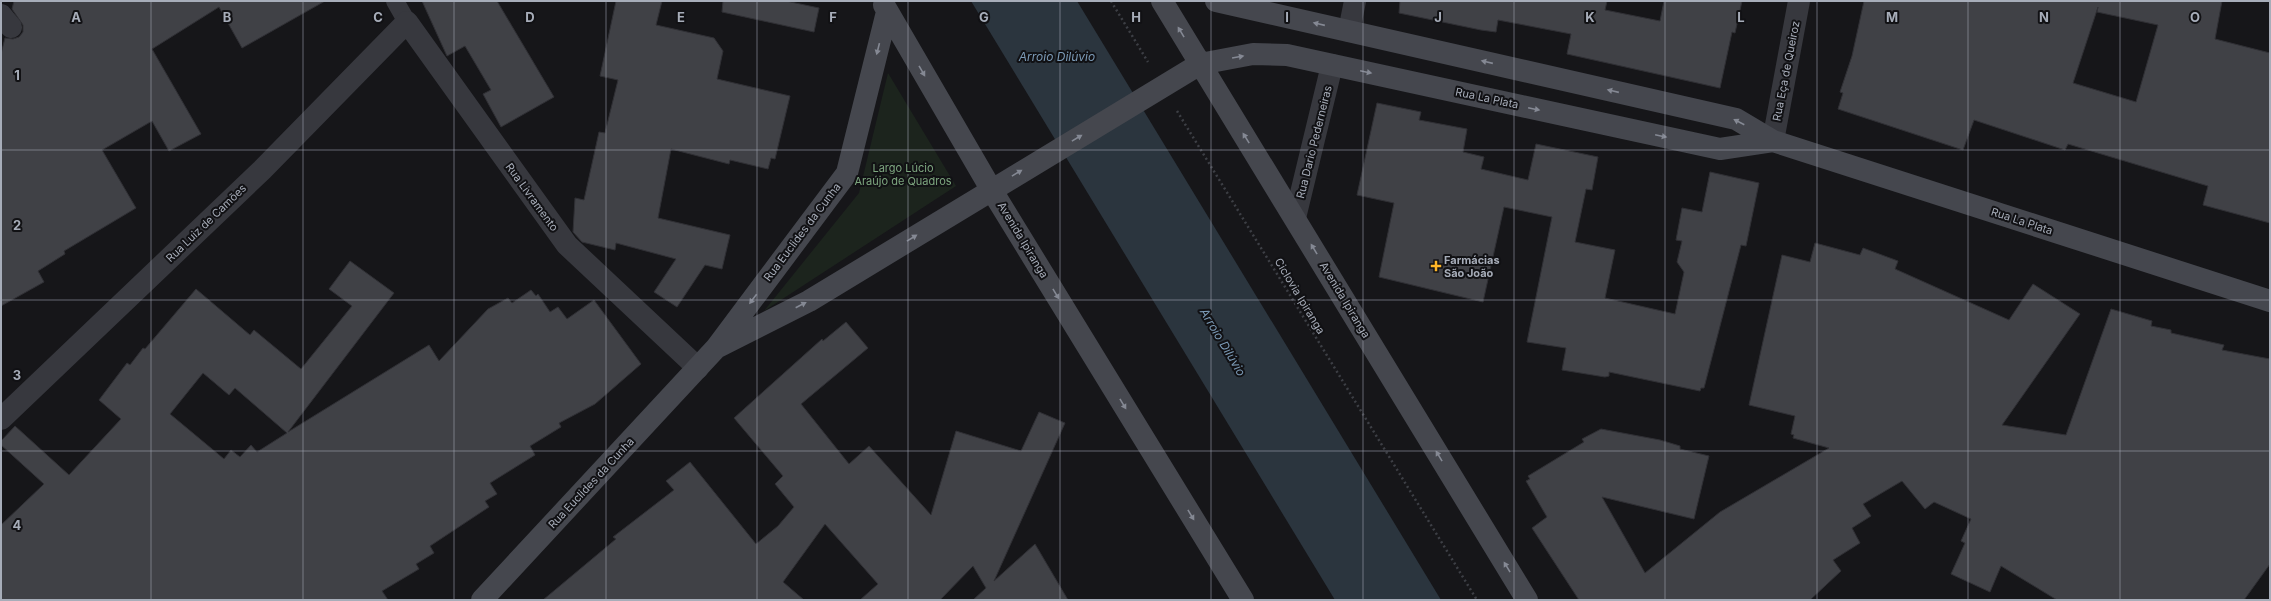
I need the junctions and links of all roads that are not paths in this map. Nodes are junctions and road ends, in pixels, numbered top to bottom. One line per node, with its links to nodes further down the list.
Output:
1 (395, 1): 8 (lane, Rua Livramento)
2 (1162, 1): 10 (street, Avenida Ipiranga, one-way to 2)
3 (1216, 1): 6 (street, Rua La Plata)
4 (1355, 1): 9 (street)
5 (1799, 1): 12 (street, Rua Eça de Queiroz)
6 (1245, 3): 9 (street, Rua La Plata, one-way to 6)
7 (884, 6): 14 (street, Avenida Ipiranga, one-way to 14); 17 (street, Rua Euclides da Cunha, one-way to 17)
8 (407, 22): 18 (street, Rua Livramento); 19 (street, Rua Luiz de Camões)
9 (1349, 31): 12 (street, Rua La Plata, one-way to 9)
10 (1200, 64): 11 (street, Rua La Plata, one-way to 11); 13 (street, Rua La Plata, one-way to 10); 15 (street, Avenida Ipiranga, one-way to 10)
11 (1332, 65): 12 (street, Rua La Plata, one-way to 12); 15 (street, Rua Dario Pederneiras)
12 (1773, 141): 16 (street, Rua La Plata)
13 (1043, 158): 14 (street, Rua Euclides da Cunha, one-way to 13)
14 (991, 189): 17 (street, Rua Euclides da Cunha, one-way to 14); 21 (street, Avenida Ipiranga, one-way to 21)
15 (1295, 218): 22 (street, Avenida Ipiranga, one-way to 15)
16 (2270, 301)
17 (716, 348): 18 (street, Rua Euclides da Cunha)
18 (698, 368): 20 (street, Rua Euclides da Cunha)
19 (1, 420)
20 (482, 600)
21 (1243, 600)
22 (1527, 600)

